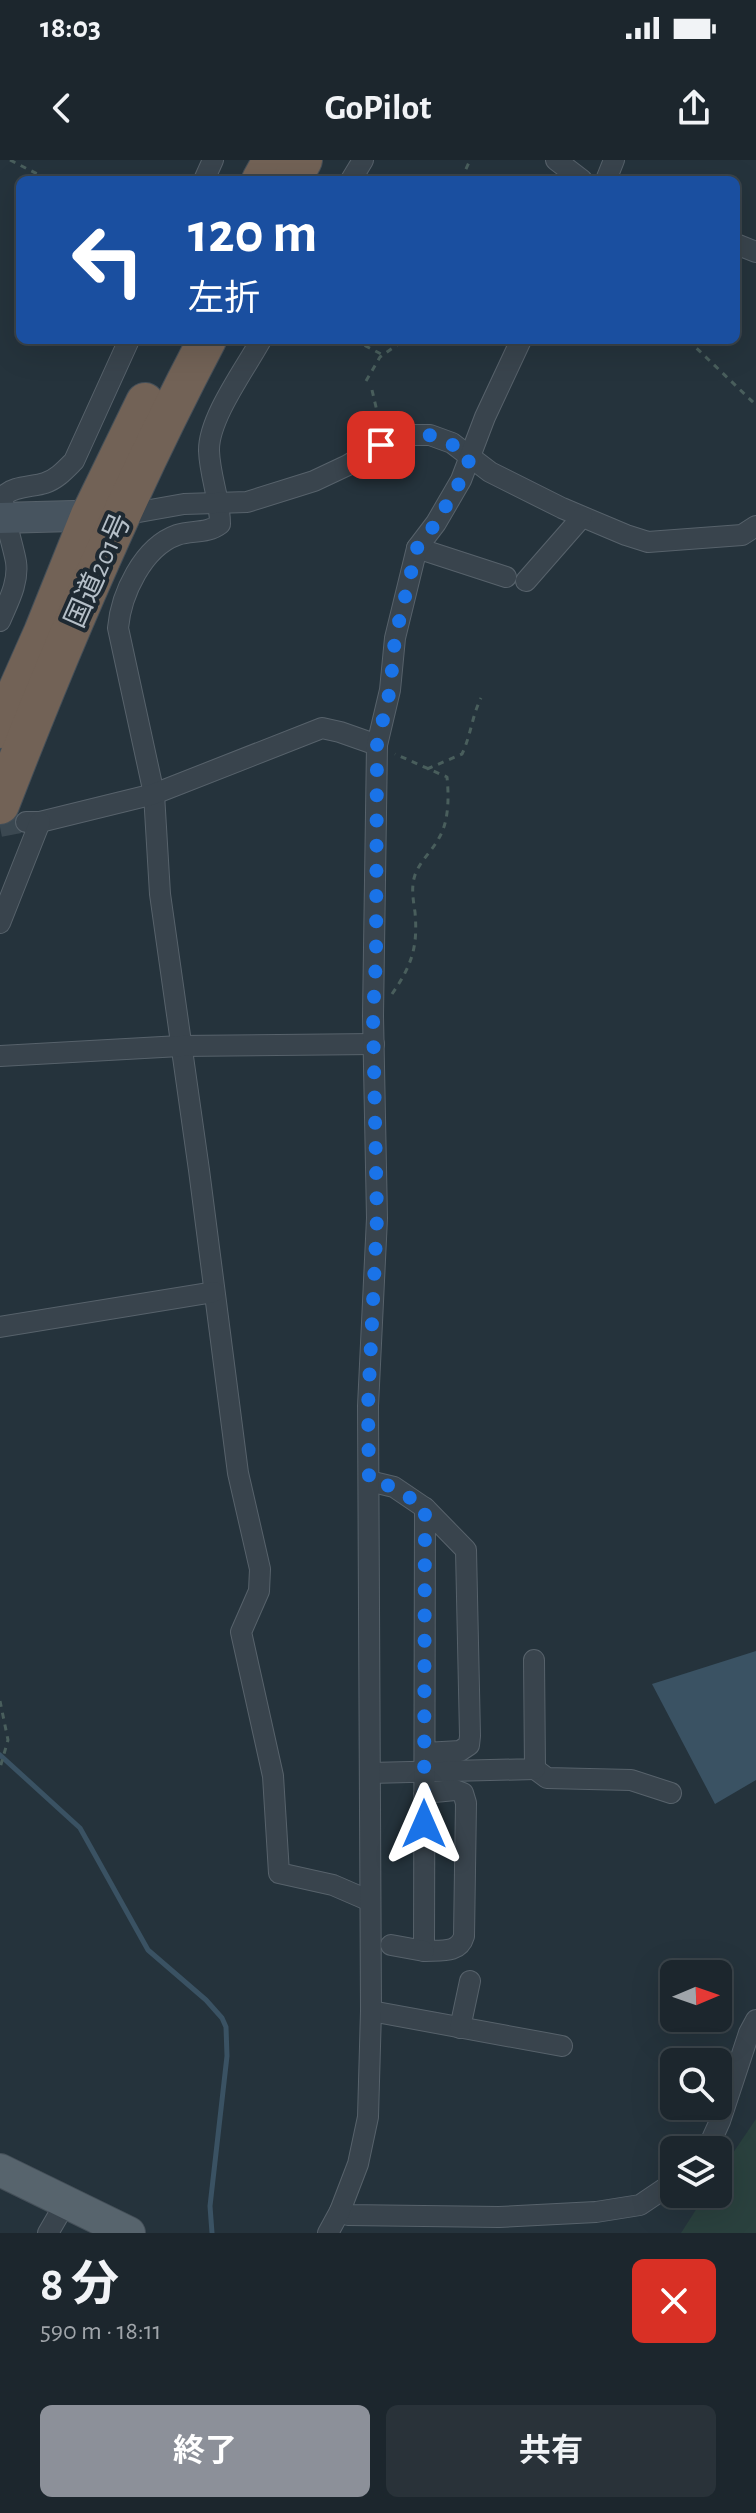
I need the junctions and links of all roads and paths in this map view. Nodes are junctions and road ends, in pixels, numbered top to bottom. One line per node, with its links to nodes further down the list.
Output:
1 (10, 160): 3 (path)
2 (556, 160): 4 (street)
3 (41, 176)
4 (577, 176)
5 (127, 344): 22 (street)
6 (176, 344): 20 (highway, 国道201号)
7 (205, 344): 20 (highway, 国道201号)
8 (259, 344): 19 (street)
9 (362, 344): 13 (path)
10 (398, 344): 13 (path)
11 (518, 344): 18 (street)
12 (692, 344): 16 (path)
13 (383, 355): 14 (path)
14 (366, 381)
15 (372, 390): 17 (path)
16 (756, 405)
17 (384, 443): 18 (street); 19 (street)
18 (470, 458): 21 (street); 24 (street)
19 (220, 502): 20 (street); 32 (street)
20 (106, 515): 22 (street); 29 (highway, 国道201号); 33 (highway, 国道201号)
21 (582, 517): 23 (street); 26 (street)
22 (2, 518): 27 (street)
23 (756, 526)
24 (417, 548): 25 (street); 30 (street)
25 (506, 577)
26 (526, 581)
27 (0, 621)
28 (481, 698): 31 (path)
29 (0, 729)
30 (377, 745): 31 (path); 32 (street); 35 (street)
31 (427, 769): 35 (path)
32 (154, 794): 33 (street); 37 (street)
33 (22, 816): 34 (street)
34 (0, 923)
35 (373, 1016): 36 (street)
36 (374, 1044): 37 (street); 41 (street)
37 (180, 1046): 38 (street); 39 (street)
38 (0, 1056)
39 (214, 1292): 40 (street); 50 (street)
40 (0, 1327)
41 (369, 1481): 42 (street); 47 (street)
42 (425, 1508): 48 (street); 48 (street)
43 (534, 1660): 46 (street)
44 (0, 1701): 45 (path)
45 (0, 1768)
46 (535, 1769): 48 (street); 49 (street)
47 (370, 1773): 48 (street); 50 (street)
48 (424, 1773): 52 (street); 52 (street)
49 (671, 1793)
50 (370, 1901): 54 (street)
51 (391, 1945): 52 (street)
52 (424, 1951)
53 (470, 1981): 56 (street)
54 (371, 2011): 56 (street); 62 (street)
55 (756, 2020): 58 (street)
56 (460, 2028): 57 (street)
57 (562, 2046)
58 (713, 2136)
59 (0, 2170): 61 (main road)
60 (660, 2191): 62 (street)
61 (66, 2202): 63 (street); 64 (main road)
62 (340, 2211): 65 (street)
63 (48, 2233)
64 (129, 2233)
65 (328, 2233)

